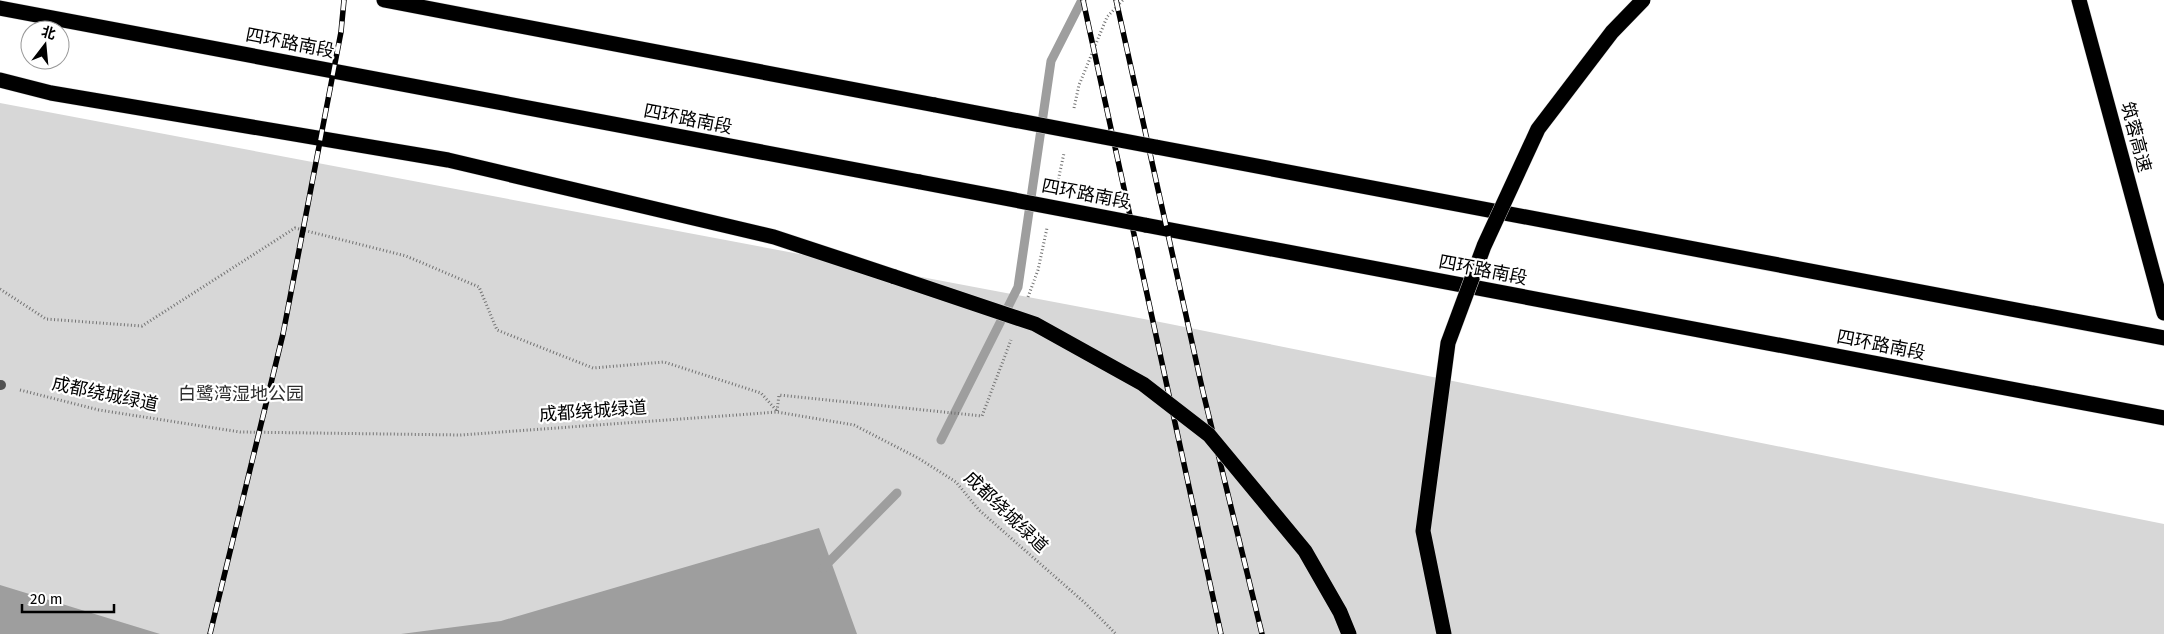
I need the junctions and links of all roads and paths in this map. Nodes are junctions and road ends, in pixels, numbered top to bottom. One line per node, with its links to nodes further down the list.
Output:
1 (384, 0): 8 (highway, bridge)
2 (1643, 0): 15 (highway, bridge)
3 (2079, 0): 7 (highway, 筑蓉高速)
4 (0, 8): 12 (highway, 四环路南段, bridge)
5 (0, 80): 14 (highway, bridge)
6 (0, 289): 10 (path)
7 (2164, 313)
8 (2164, 338)
9 (0, 385): 10 (path, 成都绕城绿道)
10 (777, 412): 11 (path); 13 (path, 成都绕城绿道)
11 (976, 416)
12 (2164, 418)
13 (1116, 634)
14 (1349, 634)
15 (1444, 634)

